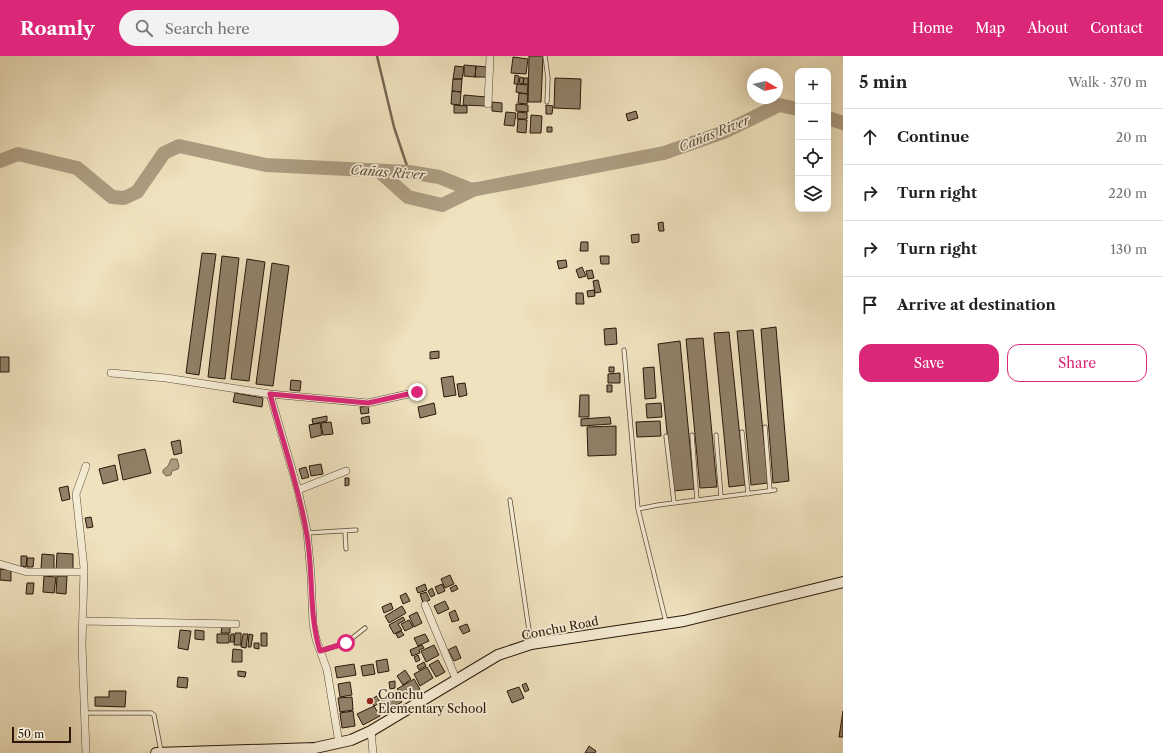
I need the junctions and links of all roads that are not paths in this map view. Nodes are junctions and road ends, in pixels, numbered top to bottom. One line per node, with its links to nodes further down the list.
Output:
1 (490, 56): 4 (street)
2 (545, 56): 3 (lane)
3 (547, 102)
4 (488, 104)
5 (624, 350): 24 (lane)
6 (111, 373): 8 (street)
7 (417, 392): 8 (street)
8 (270, 394): 16 (street)
9 (766, 427): 18 (lane)
10 (742, 432): 19 (lane)
11 (716, 434): 20 (lane)
12 (666, 436): 23 (lane)
13 (692, 436): 22 (lane)
14 (86, 466): 30 (street)
15 (346, 471): 16 (street)
16 (298, 490): 27 (street)
17 (775, 490): 18 (lane)
18 (770, 491): 19 (lane)
19 (748, 494): 20 (lane)
20 (721, 497): 22 (lane)
21 (510, 500): 37 (lane)
22 (696, 500): 23 (lane)
23 (674, 503): 24 (lane)
24 (638, 509): 35 (lane)
25 (356, 530): 26 (lane)
26 (345, 531): 27 (lane); 28 (lane)
27 (307, 533): 38 (street)
28 (346, 549)
29 (0, 564): 30 (street)
30 (84, 572): 33 (street)
31 (843, 582): 35 (main road, Conchu Road)
32 (425, 605): 39 (street)
33 (83, 621): 34 (street); 40 (street)
34 (236, 624)
35 (666, 624): 37 (main road, Conchu Road)
36 (365, 628): 38 (lane)
37 (531, 644): 39 (main road, Conchu Road)
38 (320, 651): 42 (street)
39 (456, 679): 41 (main road, Conchu Road)
40 (84, 712): 43 (street); 45 (lane)
41 (371, 731): 42 (main road, Conchu Road); 46 (street)
42 (339, 743): 45 (main road, Conchu Road)
43 (86, 753)
44 (156, 753): 45 (main road, Conchu Road)
45 (162, 753)
46 (373, 753)

